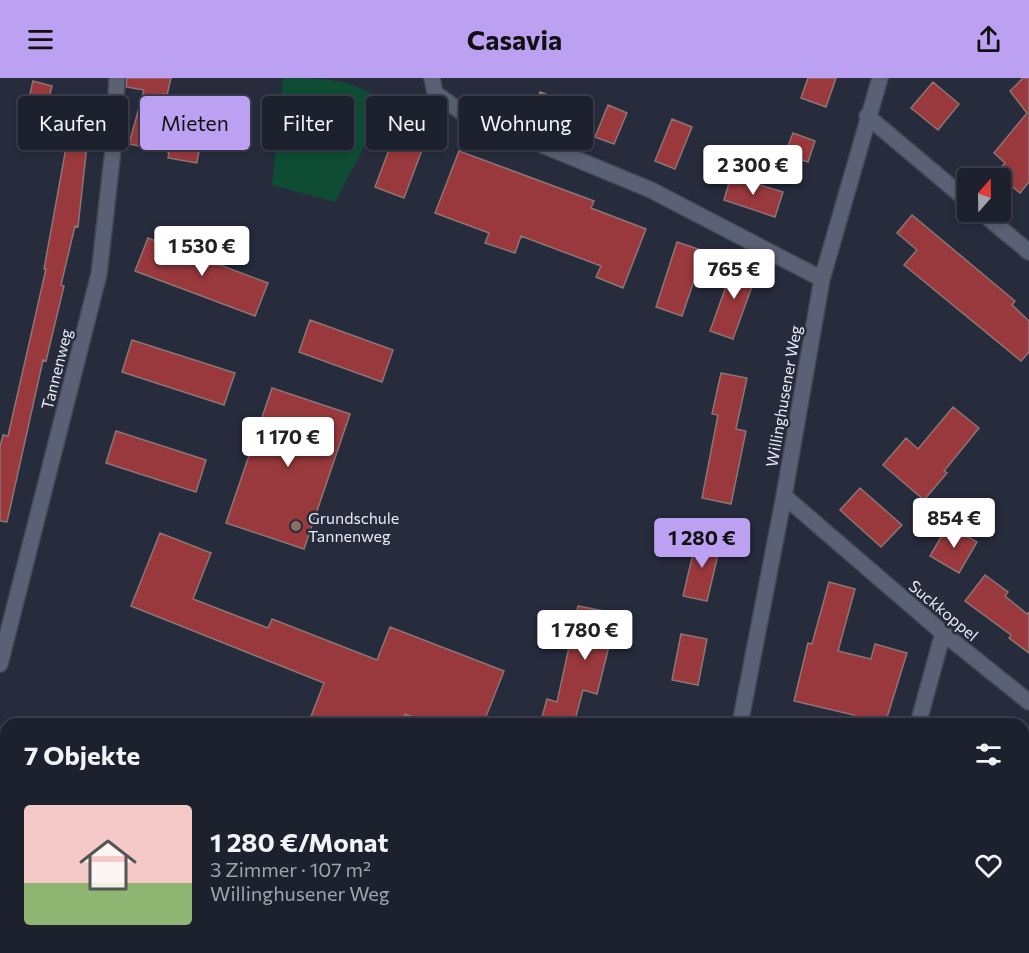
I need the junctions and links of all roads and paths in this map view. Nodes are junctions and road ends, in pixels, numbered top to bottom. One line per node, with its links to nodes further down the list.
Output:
1 (117, 78): 11 (street, Tannenweg)
2 (432, 78): 8 (street)
3 (880, 78): 4 (street, Willinghusener Weg)
4 (867, 116): 5 (street); 8 (street, Willinghusener Weg)
5 (957, 192)
6 (993, 222): 7 (street)
7 (1029, 252)
8 (822, 279): 9 (street, Willinghusener Weg)
9 (784, 496): 10 (street, Suckkoppel); 13 (street, Willinghusener Weg)
10 (942, 633): 12 (street, Suckkoppel); 14 (street)
11 (0, 664)
12 (1029, 702)
13 (741, 718)
14 (920, 718)

